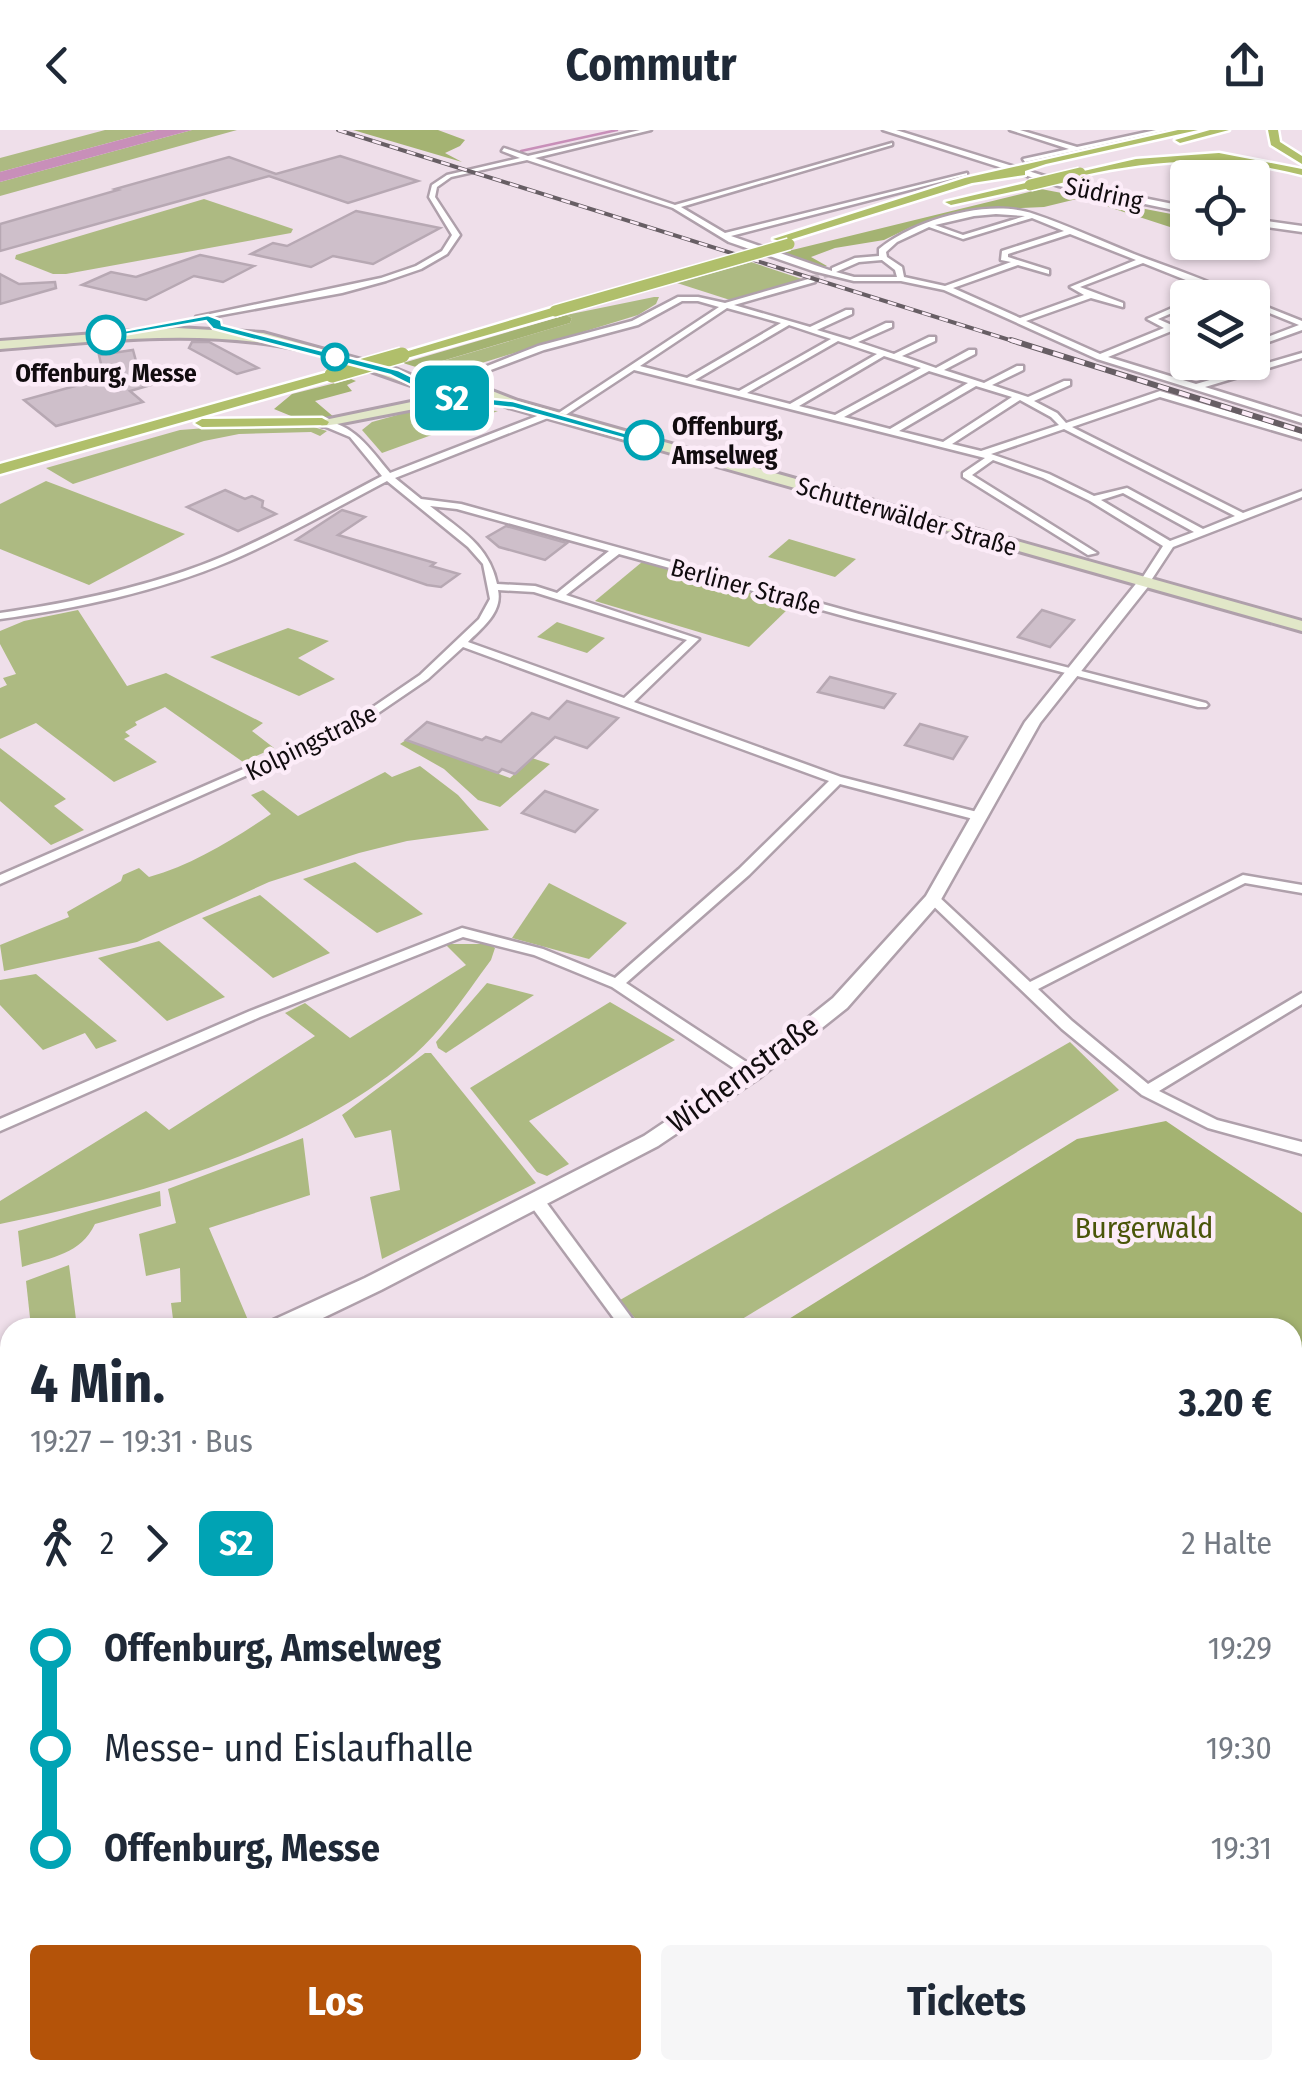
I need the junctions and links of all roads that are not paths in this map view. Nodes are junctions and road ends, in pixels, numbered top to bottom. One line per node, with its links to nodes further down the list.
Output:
1 (648, 130): 11 (street)
2 (887, 130): 14 (street, Südring)
3 (1014, 130): 10 (street)
4 (1165, 130): 10 (street)
5 (1193, 130): 12 (highway)
6 (1224, 130): 15 (highway)
7 (1273, 130): 13 (highway)
8 (890, 144): 19 (street)
9 (523, 146): 11 (street)
10 (1078, 149): 15 (street)
11 (523, 156): 19 (street); 40 (street)
12 (1042, 161): 14 (highway); 15 (highway)
13 (1302, 161)
14 (986, 162): 15 (street, Südring); 17 (highway)
15 (1021, 171): 17 (highway); 18 (street, Südring); 20 (highway)
16 (1302, 172): 20 (highway, bridge)
17 (967, 177): 26 (street); 27 (highway)
18 (1170, 206)
19 (674, 207): 26 (street)
20 (897, 213): 27 (highway)
21 (1032, 216): 23 (street); 23 (street); 24 (street)
22 (1270, 225): 25 (street)
23 (932, 226): 28 (street)
24 (1071, 231): 29 (street); 30 (street)
25 (1302, 231)
26 (723, 236): 33 (street)
27 (784, 241): 79 (highway, bridge)
28 (883, 258): 31 (street); 33 (street)
29 (1143, 260): 35 (street); 37 (street)
30 (1018, 262): 32 (street); 36 (street)
31 (835, 270)
32 (1046, 272)
33 (900, 278): 36 (street)
34 (812, 280): 38 (street)
35 (1194, 280)
36 (946, 288): 45 (street)
37 (1091, 295): 39 (street); 45 (street)
38 (727, 305): 46 (street); 66 (street); 68 (street)
39 (1120, 305)
40 (238, 309): 44 (street); 47 (street)
41 (1170, 311): 50 (street)
42 (1270, 311): 49 (street)
43 (848, 312): 53 (street)
44 (200, 317): 47 (main road); 52 (main road)
45 (1019, 320): 65 (street)
46 (787, 323): 53 (street); 72 (street)
47 (217, 324): 54 (main road); 58 (main road)
48 (889, 325): 59 (street)
49 (1302, 326): 57 (street)
50 (1170, 328)
51 (1170, 328): 65 (street)
52 (175, 329): 54 (main road); 60 (main road)
53 (810, 330): 55 (street)
54 (203, 333): 58 (main road)
55 (837, 339): 59 (street); 80 (street)
56 (932, 339): 64 (street)
57 (1270, 339)
58 (274, 341): 78 (main road)
59 (850, 343): 62 (street)
60 (0, 345)
61 (972, 352): 70 (street)
62 (882, 354): 64 (street); 84 (street)
63 (1302, 355): 67 (street)
64 (894, 357): 70 (street)
65 (1100, 357): 77 (street)
66 (496, 364): 71 (street); 76 (street)
67 (1270, 366)
68 (637, 368): 72 (street); 85 (street)
69 (1020, 368): 74 (street)
70 (932, 369): 74 (street); 87 (street)
71 (461, 378): 76 (main road, Schutterwälder Straße); 78 (main road)
72 (689, 380): 80 (street)
73 (1221, 380): 77 (street)
74 (979, 384): 82 (street); 93 (street)
75 (1067, 384): 82 (street)
76 (480, 387): 81 (main road); 83 (main road, Schutterwälder Straße)
77 (1196, 387): 88 (street)
78 (438, 389): 81 (main road, Schutterwälder Straße); 86 (main road)
79 (279, 391): 89 (highway); 91 (highway)
80 (741, 393): 84 (street)
81 (465, 398): 83 (main road, Schutterwälder Straße)
82 (1023, 399): 92 (street); 96 (street)
83 (513, 404): 85 (main road, Schutterwälder Straße)
84 (793, 406): 87 (street)
85 (554, 415): 101 (street); 110 (main road, Schutterwälder Straße)
86 (371, 416): 90 (main road); 94 (street)
87 (836, 418): 93 (street)
88 (1302, 420)
89 (296, 422): 90 (highway); 91 (highway)
90 (322, 422): 94 (street)
91 (161, 425): 97 (highway)
92 (1064, 426): 95 (street); 98 (street); 105 (street)
93 (891, 432): 96 (street)
94 (352, 435): 101 (street)
95 (1302, 436)
96 (944, 446): 98 (street)
97 (56, 454): 99 (highway); 100 (highway)
98 (987, 456): 103 (street); 109 (street)
99 (0, 460)
100 (0, 472)
101 (388, 477): 104 (street); 113 (street)
102 (1302, 494): 105 (street)
103 (1093, 499): 106 (street); 107 (street)
104 (420, 502): 108 (street, Berliner Straße); 111 (street)
105 (1241, 516): 106 (street)
106 (1200, 531): 107 (street)
107 (1169, 545): 110 (street)
108 (617, 550): 112 (street); 116 (street, Berliner Straße)
109 (1092, 553)
110 (1144, 582): 114 (main road, Schutterwälder Straße); 116 (street, Wichernstraße)
111 (494, 587): 112 (street); 115 (street, Kolpingstraße)
112 (559, 596): 117 (street)
113 (0, 616)
114 (1302, 626)
115 (462, 643): 117 (street); 121 (street, Kolpingstraße)
116 (1073, 669): 118 (street); 120 (street, Wichernstraße)
117 (628, 701): 119 (street)
118 (1202, 705)
119 (837, 780): 120 (street); 124 (street)
120 (981, 817): 123 (street, Wichernstraße)
121 (1, 878)
122 (1302, 889): 125 (street)
123 (934, 899): 125 (street); 127 (street, Wichernstraße)
124 (616, 984): 127 (street); 129 (street)
125 (1028, 988): 128 (street)
126 (1302, 998): 128 (street)
127 (752, 1072): 131 (street, Wichernstraße)
128 (1147, 1091): 130 (street)
129 (0, 1125)
130 (1302, 1148)
131 (537, 1202): 132 (street, Wichernstraße); 133 (street)
132 (299, 1318)
133 (624, 1318)

